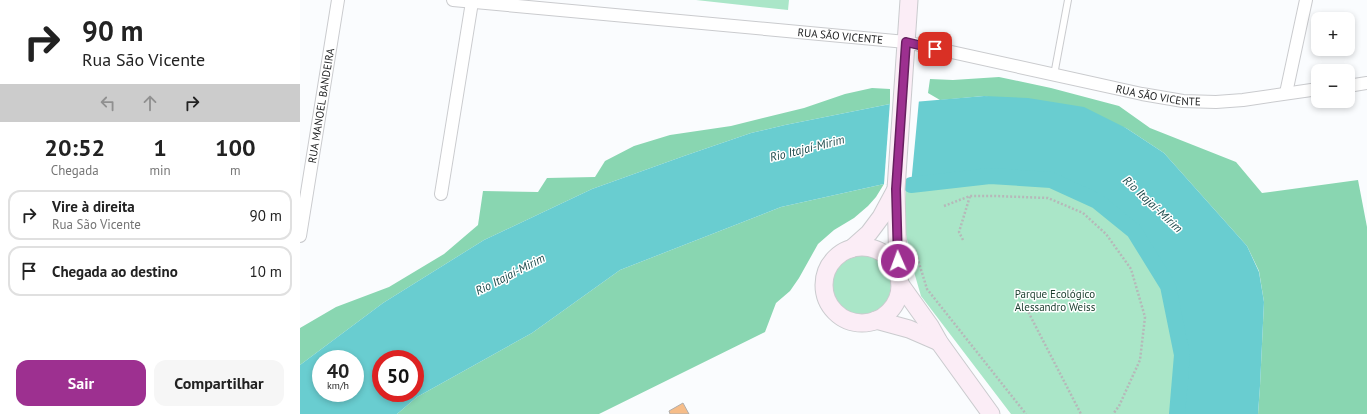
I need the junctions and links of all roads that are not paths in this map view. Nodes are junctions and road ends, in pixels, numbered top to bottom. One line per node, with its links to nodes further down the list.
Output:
1 (338, 0): 15 (street, RUA MANOEL BANDEIRA)
2 (453, 0): 6 (street, RUA SÃO VICENTE)
3 (909, 0): 7 (main road)
4 (1068, 0): 8 (lane)
5 (1306, 0): 12 (street)
6 (472, 2): 7 (street, RUA SÃO VICENTE); 14 (street)
7 (906, 42): 8 (street, RUA SÃO VICENTE); 13 (main road)
8 (1054, 75): 12 (street, RUA SÃO VICENTE)
9 (1367, 84): 10 (street)
10 (1355, 85)
11 (1311, 90): 12 (street, RUA SÃO VICENTE)
12 (1286, 93)
13 (896, 187): 16 (main road); 17 (main road)
14 (442, 194)
15 (300, 236)
16 (851, 249): 17 (main road); 18 (main road)
17 (899, 278): 18 (main road); 19 (main road)
18 (876, 320): 19 (main road)
19 (939, 342): 20 (main road)
20 (991, 414)

